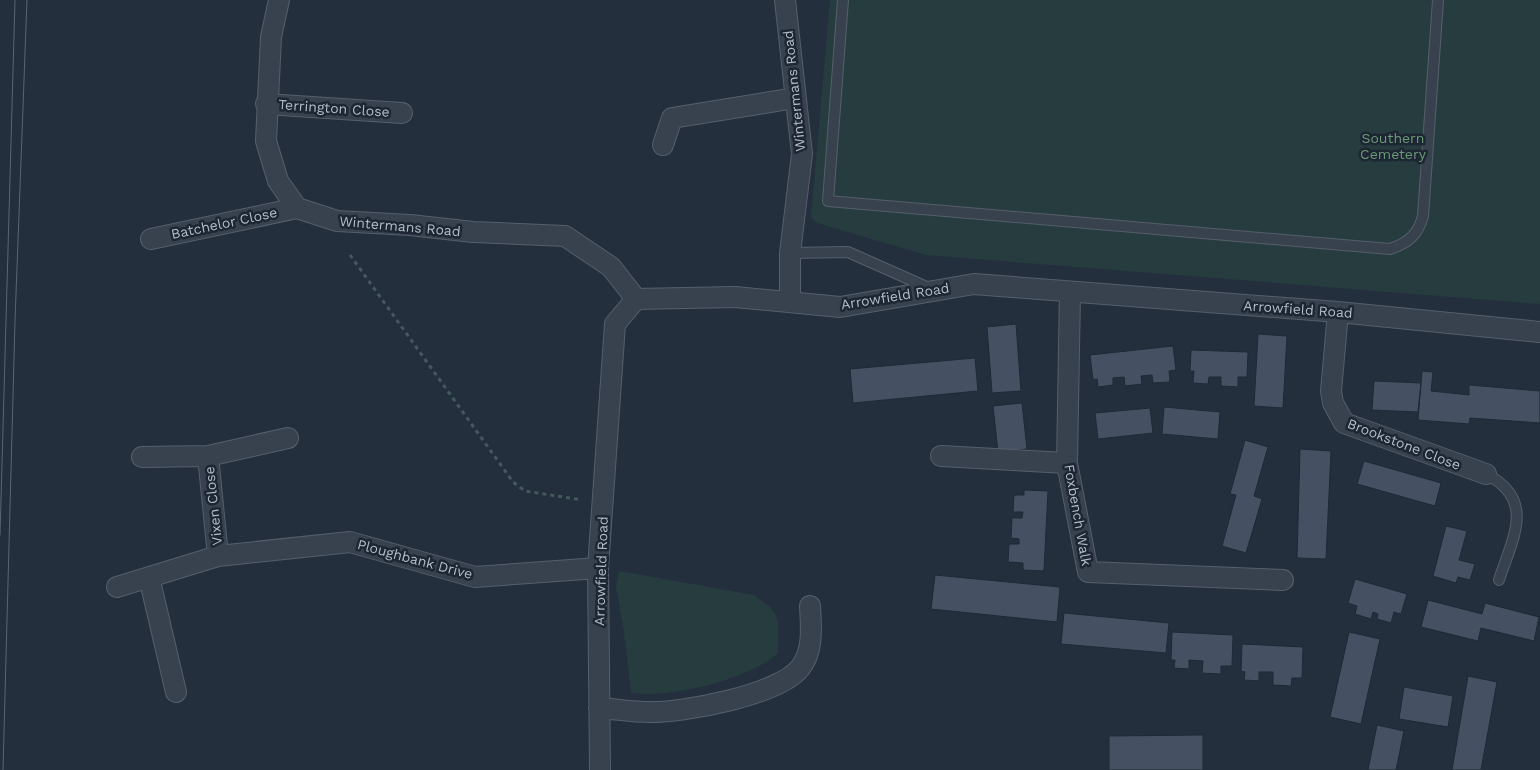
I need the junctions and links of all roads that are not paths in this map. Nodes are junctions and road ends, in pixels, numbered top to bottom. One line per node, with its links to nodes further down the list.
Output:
1 (279, 0): 6 (street)
2 (785, 0): 5 (street, Wintermans Road)
3 (843, 0): 4 (lane)
4 (1438, 0)
5 (795, 98): 8 (street); 11 (street, Wintermans Road)
6 (266, 104): 7 (street, Terrington Close); 9 (street)
7 (402, 113)
8 (663, 145)
9 (297, 208): 10 (street, Batchelor Close); 14 (street, Wintermans Road)
10 (151, 238)
11 (790, 253): 12 (lane); 15 (street, Wintermans Road)
12 (934, 290): 13 (street, Arrowfield Road); 15 (street, Arrowfield Road)
13 (1070, 292): 16 (street, Arrowfield Road); 22 (street, Foxbench Walk)
14 (636, 299): 15 (street, Arrowfield Road); 25 (street, Arrowfield Road)
15 (790, 302)
16 (1338, 312): 17 (street, Arrowfield Road); 23 (street, Brookstone Close)
17 (1540, 332)
18 (288, 438): 19 (street)
19 (208, 456): 21 (street); 24 (street, Vixen Close)
20 (941, 456): 22 (street)
21 (142, 457)
22 (1067, 463): 27 (street, Foxbench Walk)
23 (1486, 474): 28 (lane)
24 (218, 556): 25 (street, Ploughbank Drive); 26 (street, Ploughbank Drive)
25 (598, 568): 32 (street, Arrowfield Road)
26 (149, 577): 29 (street, Ploughbank Drive); 31 (street)
27 (1283, 580)
28 (1499, 580)
29 (117, 587)
30 (810, 606): 32 (street)
31 (176, 692)
32 (599, 708): 33 (street, Arrowfield Road)
33 (600, 770)

